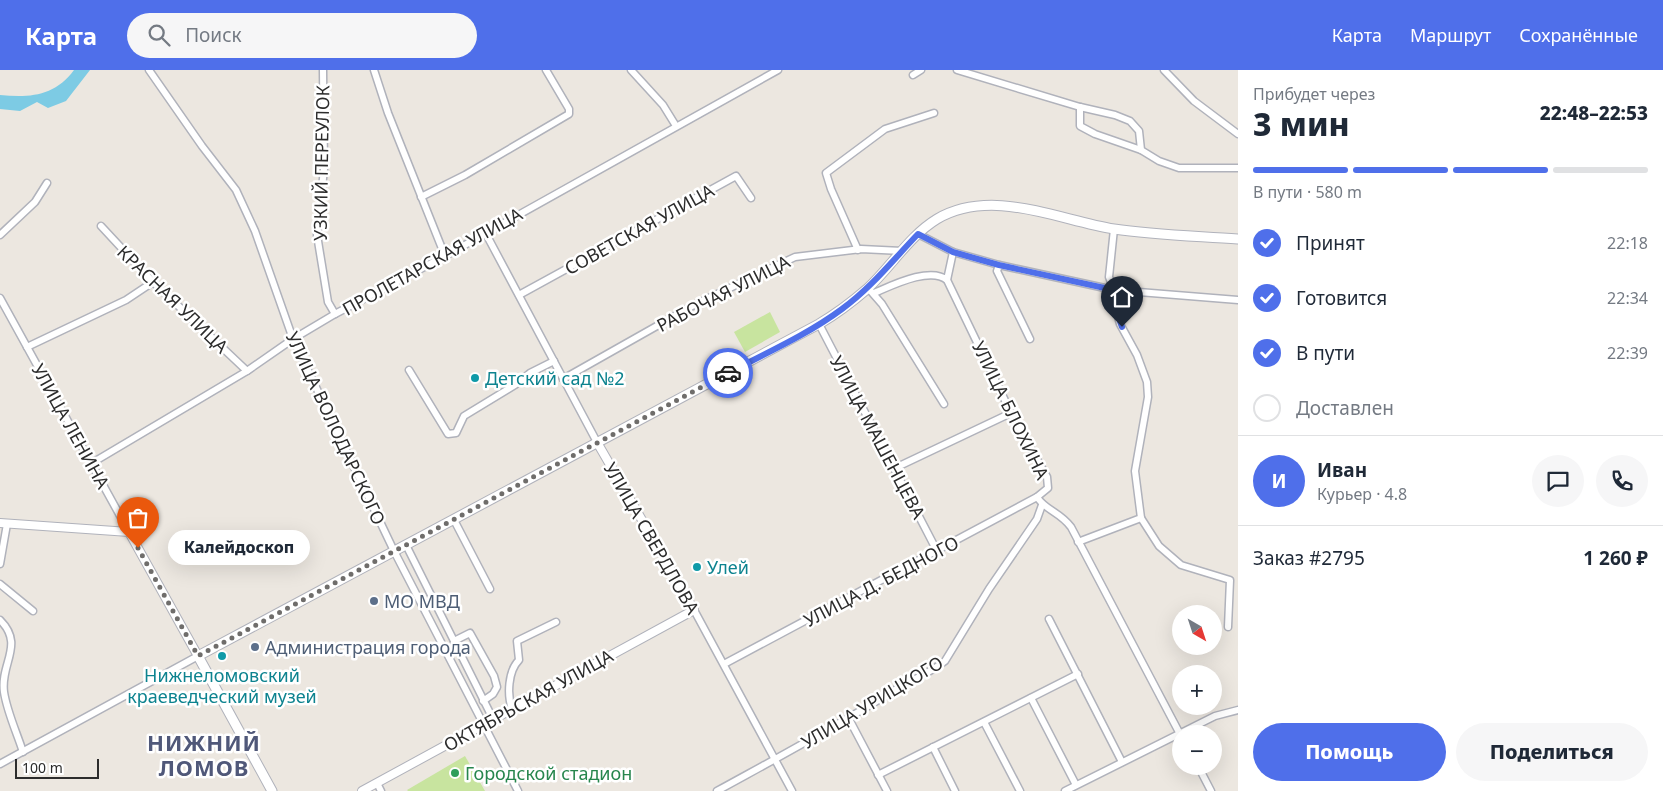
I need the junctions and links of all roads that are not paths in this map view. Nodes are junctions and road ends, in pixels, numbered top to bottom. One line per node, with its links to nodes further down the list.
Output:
1 (149, 70): 40 (street, УЛИЦА ВОЛОДАРСКОГО)
2 (323, 70): 38 (street, УЗКИЙ ПЕРЕУЛОК)
3 (374, 70): 18 (street)
4 (546, 70): 18 (street)
5 (631, 70): 13 (street)
6 (778, 70): 13 (street, ПРОЛЕТАРСКАЯ УЛИЦА)
7 (921, 70): 10 (street)
8 (957, 70): 11 (street)
9 (1164, 70): 14 (street)
10 (913, 75)
11 (1080, 107): 15 (street); 15 (street)
12 (934, 113): 26 (street)
13 (676, 126): 22 (street, ПРОЛЕТАРСКАЯ УЛИЦА)
14 (1238, 134)
15 (1141, 150): 16 (street)
16 (1238, 168)
17 (47, 183): 23 (street)
18 (422, 197): 29 (street)
19 (751, 198): 35 (street, СОВЕТСКАЯ УЛИЦА)
20 (101, 226): 32 (street, КРАСНАЯ УЛИЦА)
21 (1114, 229): 24 (main road); 25 (main road); 33 (street)
22 (485, 232): 29 (street, ПРОЛЕТАРСКАЯ УЛИЦА); 35 (street, УЛИЦА СВЕРДЛОВА)
23 (0, 234)
24 (918, 234): 27 (main road); 28 (street)
25 (1238, 239)
26 (858, 250): 27 (street, РАБОЧАЯ УЛИЦА); 46 (street, РАБОЧАЯ УЛИЦА)
27 (902, 251): 34 (main road)
28 (953, 252): 30 (street); 31 (street)
29 (445, 256): 38 (street, ПРОЛЕТАРСКАЯ УЛИЦА)
30 (999, 265): 33 (street); 41 (street)
31 (947, 280): 34 (street); 48 (street, УЛИЦА БЛОХИНА)
32 (153, 282): 42 (street); 44 (street, КРАСНАЯ УЛИЦА)
33 (1114, 290): 37 (street); 54 (street)
34 (871, 291): 39 (main road); 47 (street)
35 (519, 295): 43 (street, УЛИЦА СВЕРДЛОВА)
36 (0, 298): 42 (street, УЛИЦА ЛЕНИНА)
37 (1238, 300)
38 (335, 314): 40 (street, ПРОЛЕТАРСКАЯ УЛИЦА)
39 (819, 324): 49 (main road); 51 (street, УЛИЦА МАШЕНЦЕВА)
40 (292, 339): 44 (street, ПРОЛЕТАРСКАЯ УЛИЦА); 60 (street, УЛИЦА ВОЛОДАРСКОГО)
41 (1030, 339)
42 (27, 347): 50 (street, УЛИЦА ЛЕНИНА)
43 (554, 361): 45 (street); 46 (street, УЛИЦА СВЕРДЛОВА)
44 (247, 370): 50 (street, ПРОЛЕТАРСКАЯ УЛИЦА)
45 (409, 370)
46 (563, 379): 49 (street, УЛИЦА СВЕРДЛОВА)
47 (944, 404)
48 (1011, 412): 51 (street); 52 (street, УЛИЦА БЛОХИНА)
49 (598, 444): 55 (main road); 65 (street, УЛИЦА СВЕРДЛОВА)
50 (92, 463): 57 (street, УЛИЦА ЛЕНИНА)
51 (896, 468): 61 (street, УЛИЦА МАШЕНЦЕВА)
52 (1037, 497): 53 (street, УЛИЦА БЛОХИНА); 61 (street, УЛИЦА Д. БЕДНОГО)
53 (1042, 505): 58 (street, УЛИЦА БЛОХИНА); 79 (street, УЛИЦА УРИЦКОГО)
54 (1141, 518): 58 (street); 70 (street)
55 (454, 520): 59 (main road); 64 (street)
56 (4, 523): 57 (street); 62 (street)
57 (130, 532): 72 (street, УЛИЦА ЛЕНИНА)
58 (1078, 542): 83 (street, УЛИЦА БЛОХИНА)
59 (406, 545): 60 (main road); 71 (street)
60 (394, 551): 72 (main road); 82 (street, УЛИЦА ВОЛОДАРСКОГО)
61 (937, 551): 73 (street, УЛИЦА Д. БЕДНОГО)
62 (0, 564)
63 (0, 584): 66 (street)
64 (490, 589)
65 (694, 610): 73 (street, УЛИЦА СВЕРДЛОВА); 77 (street, ОКТЯБРЬСКАЯ УЛИЦА)
66 (32, 611)
67 (0, 620): 87 (street)
68 (1050, 620): 74 (street)
69 (556, 622): 77 (street)
70 (1228, 627)
71 (454, 641): 76 (street); 76 (street)
72 (198, 656): 87 (street); 95 (main road, УЛИЦА ЛЕНИНА)
73 (724, 664): 88 (street, УЛИЦА СВЕРДЛОВА)
74 (1078, 674): 75 (street); 89 (street)
75 (1031, 698): 81 (street); 94 (street)
76 (483, 700): 80 (street)
77 (512, 709): 80 (street, ОКТЯБРЬСКАЯ УЛИЦА)
78 (1238, 710): 84 (street)
79 (849, 719): 88 (street, УЛИЦА УРИЦКОГО); 91 (street)
80 (493, 720): 82 (street, ОКТЯБРЬСКАЯ УЛИЦА)
81 (984, 722): 86 (street); 103 (street)
82 (483, 725): 93 (street, ОКТЯБРЬСКАЯ УЛИЦА); 98 (street, УЛИЦА ВОЛОДАРСКОГО)
83 (1176, 725)
84 (1199, 725)
85 (1172, 739): 89 (street)
86 (933, 747): 91 (street); 102 (street)
87 (23, 752): 90 (street)
88 (776, 759): 99 (street, УЛИЦА УРИЦКОГО); 100 (street, УЛИЦА СВЕРДЛОВА)
89 (1122, 762): 94 (street)
90 (0, 764)
91 (878, 775): 101 (street)
92 (1203, 775): 105 (street)
93 (377, 783): 96 (street, ОКТЯБРЬСКАЯ УЛИЦА); 97 (street)
94 (1076, 786): 104 (street)
95 (272, 791)
96 (362, 791)
97 (381, 791)
98 (518, 791)
99 (717, 791)
100 (792, 791)
101 (887, 791)
102 (955, 791)
103 (1020, 791)
104 (1065, 791)
105 (1211, 791)

